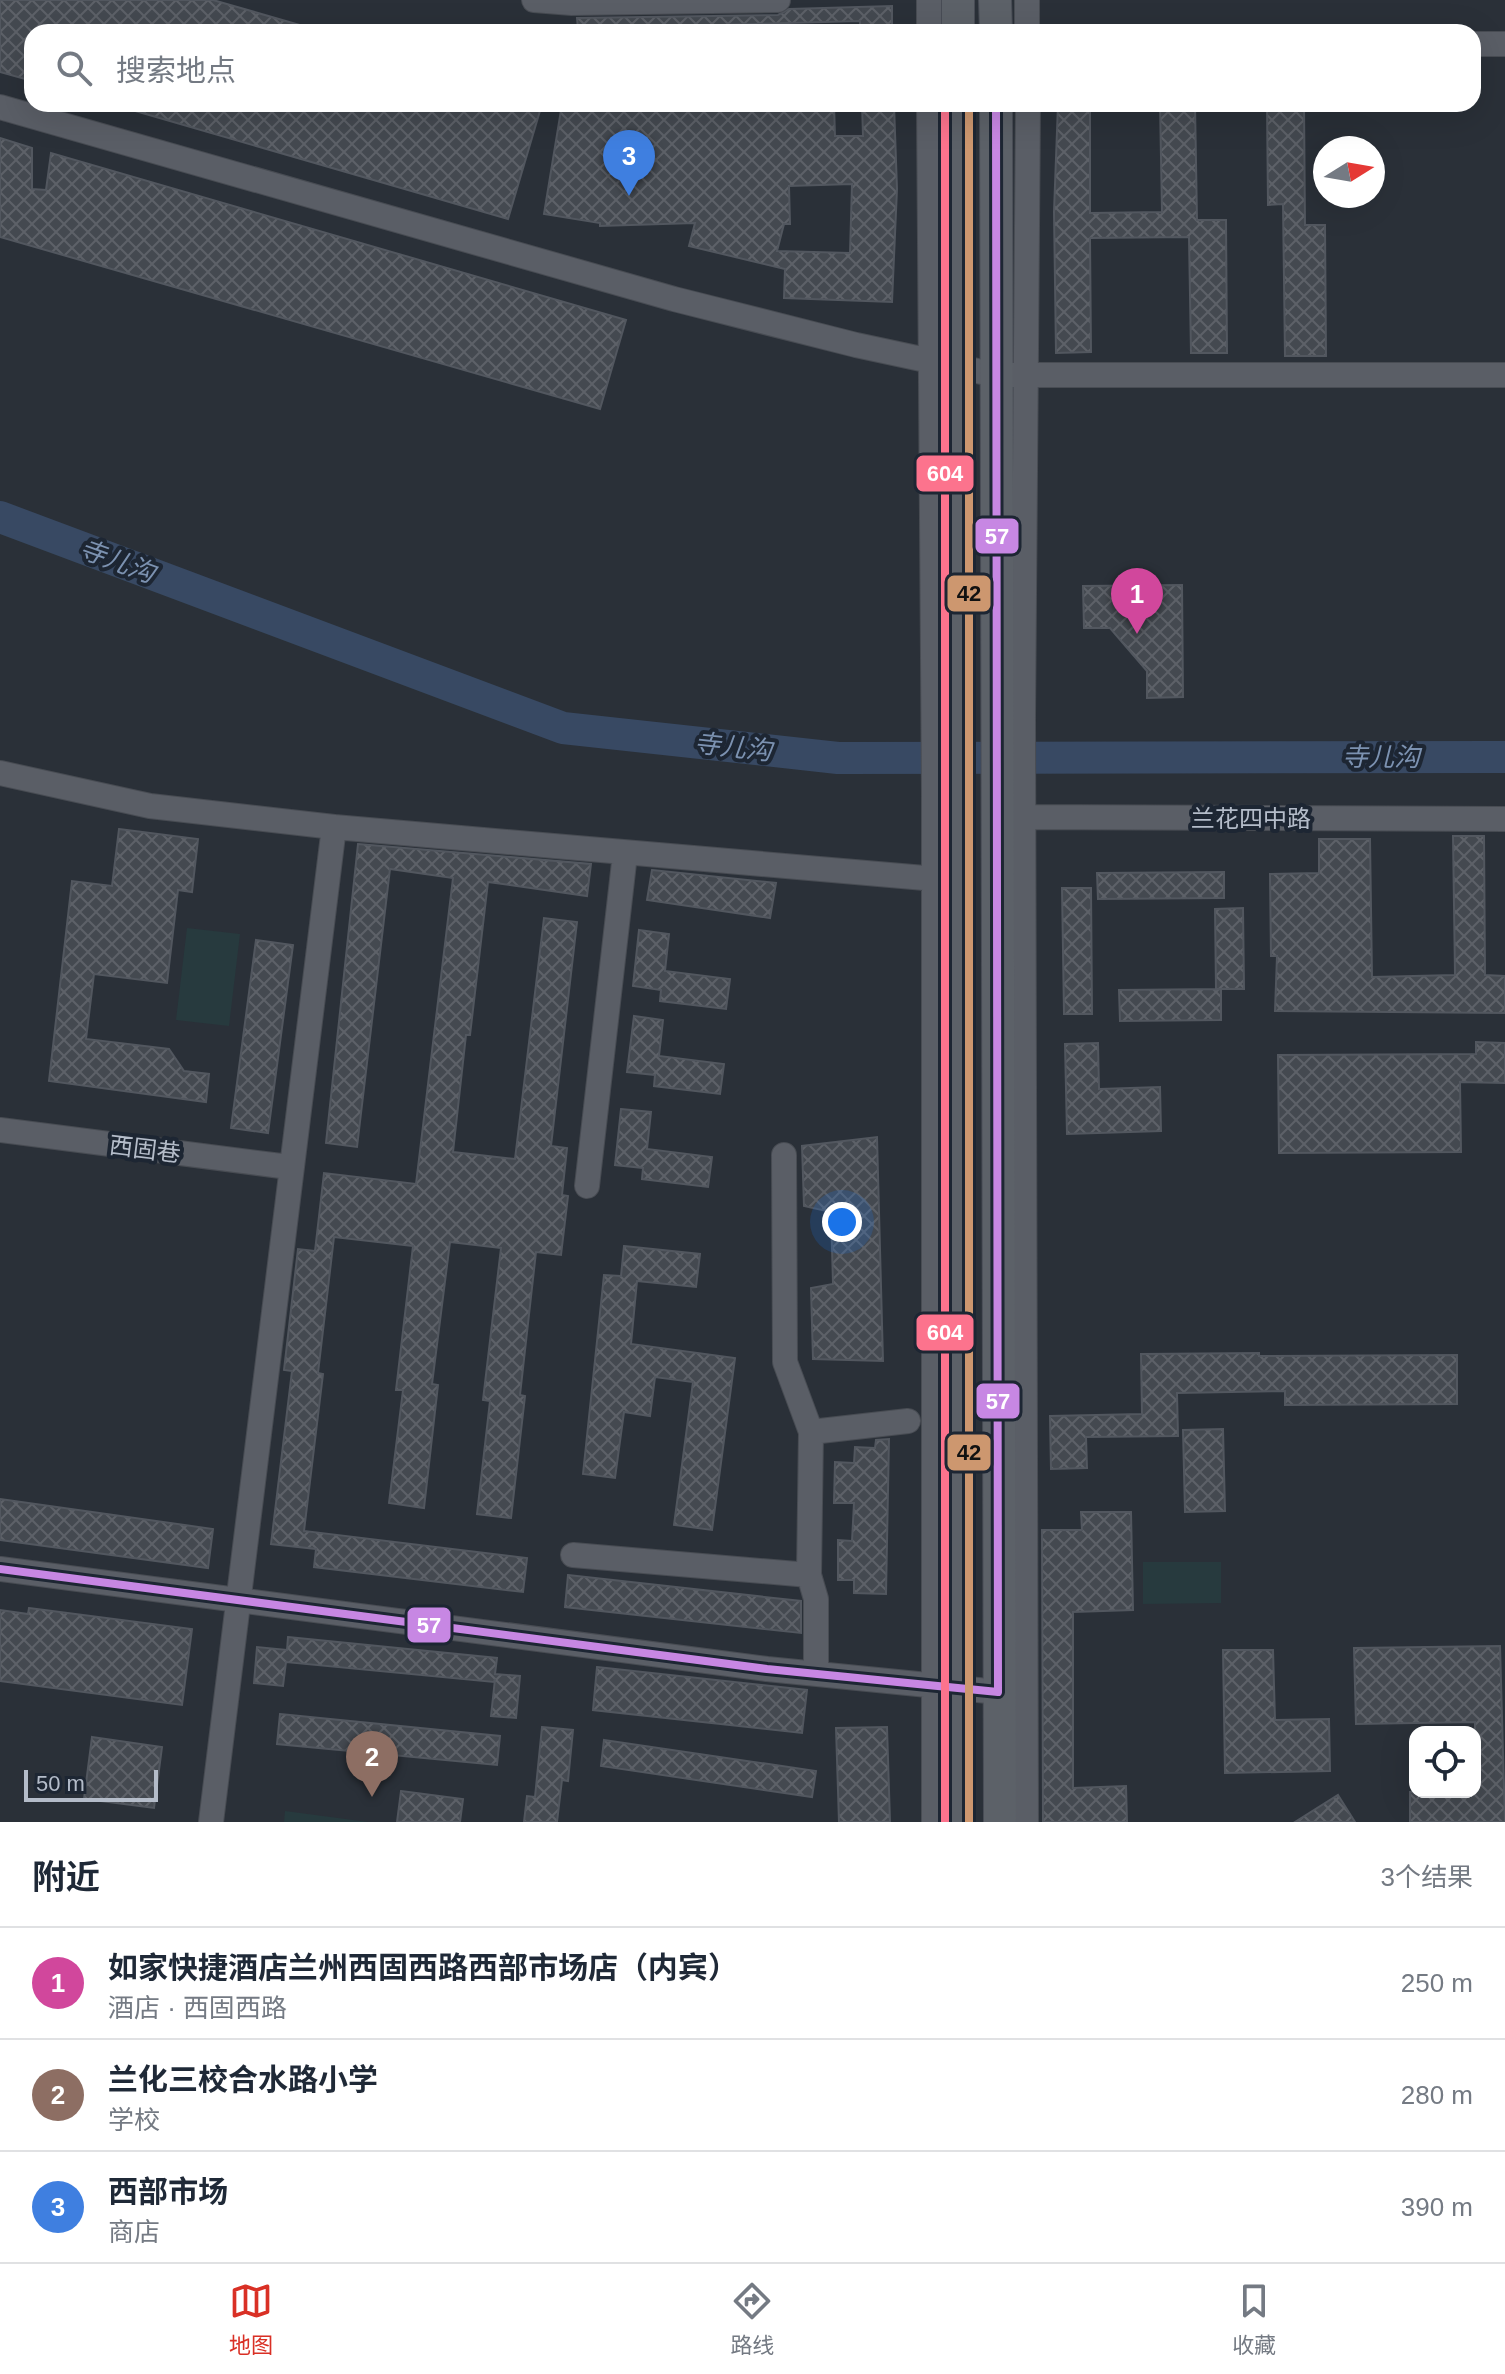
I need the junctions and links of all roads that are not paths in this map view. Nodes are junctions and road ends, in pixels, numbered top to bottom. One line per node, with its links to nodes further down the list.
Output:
1 (534, 0): 2 (street)
2 (778, 0)
3 (929, 0): 7 (street)
4 (958, 0): 8 (main road)
5 (995, 0): 9 (main road)
6 (1027, 0): 10 (street)
7 (929, 24)
8 (958, 24)
9 (996, 24)
10 (1027, 24)
11 (1481, 44): 12 (street)
12 (1505, 44)
13 (0, 107): 18 (street)
14 (929, 112): 18 (street)
15 (957, 112): 18 (main road)
16 (996, 112): 19 (main road)
17 (1028, 112): 20 (street)
18 (943, 364): 19 (street); 28 (main road)
19 (996, 375): 20 (street); 22 (main road)
20 (1028, 375): 21 (street); 22 (street)
21 (1505, 375)
22 (1010, 718): 24 (main road)
23 (0, 773): 26 (street)
24 (1011, 808): 25 (street, 兰花四中路); 41 (main road); 46 (street)
25 (1505, 819)
26 (334, 827): 27 (street); 31 (street)
27 (625, 854): 28 (street); 32 (street)
28 (946, 880): 40 (main road)
29 (0, 1130): 31 (street, 西固巷)
30 (784, 1155): 34 (street)
31 (289, 1167): 38 (street)
32 (587, 1186)
33 (908, 1421): 34 (street)
34 (811, 1432): 37 (street)
35 (573, 1555): 37 (street)
36 (0, 1569): 38 (street)
37 (809, 1575): 39 (street)
38 (238, 1600): 39 (street); 42 (street)
39 (816, 1674): 40 (street)
40 (947, 1689): 41 (street); 43 (street); 44 (main road)
41 (998, 1692): 45 (main road)
42 (211, 1822)
43 (934, 1822)
44 (957, 1822)
45 (1000, 1822)
46 (1026, 1822)

